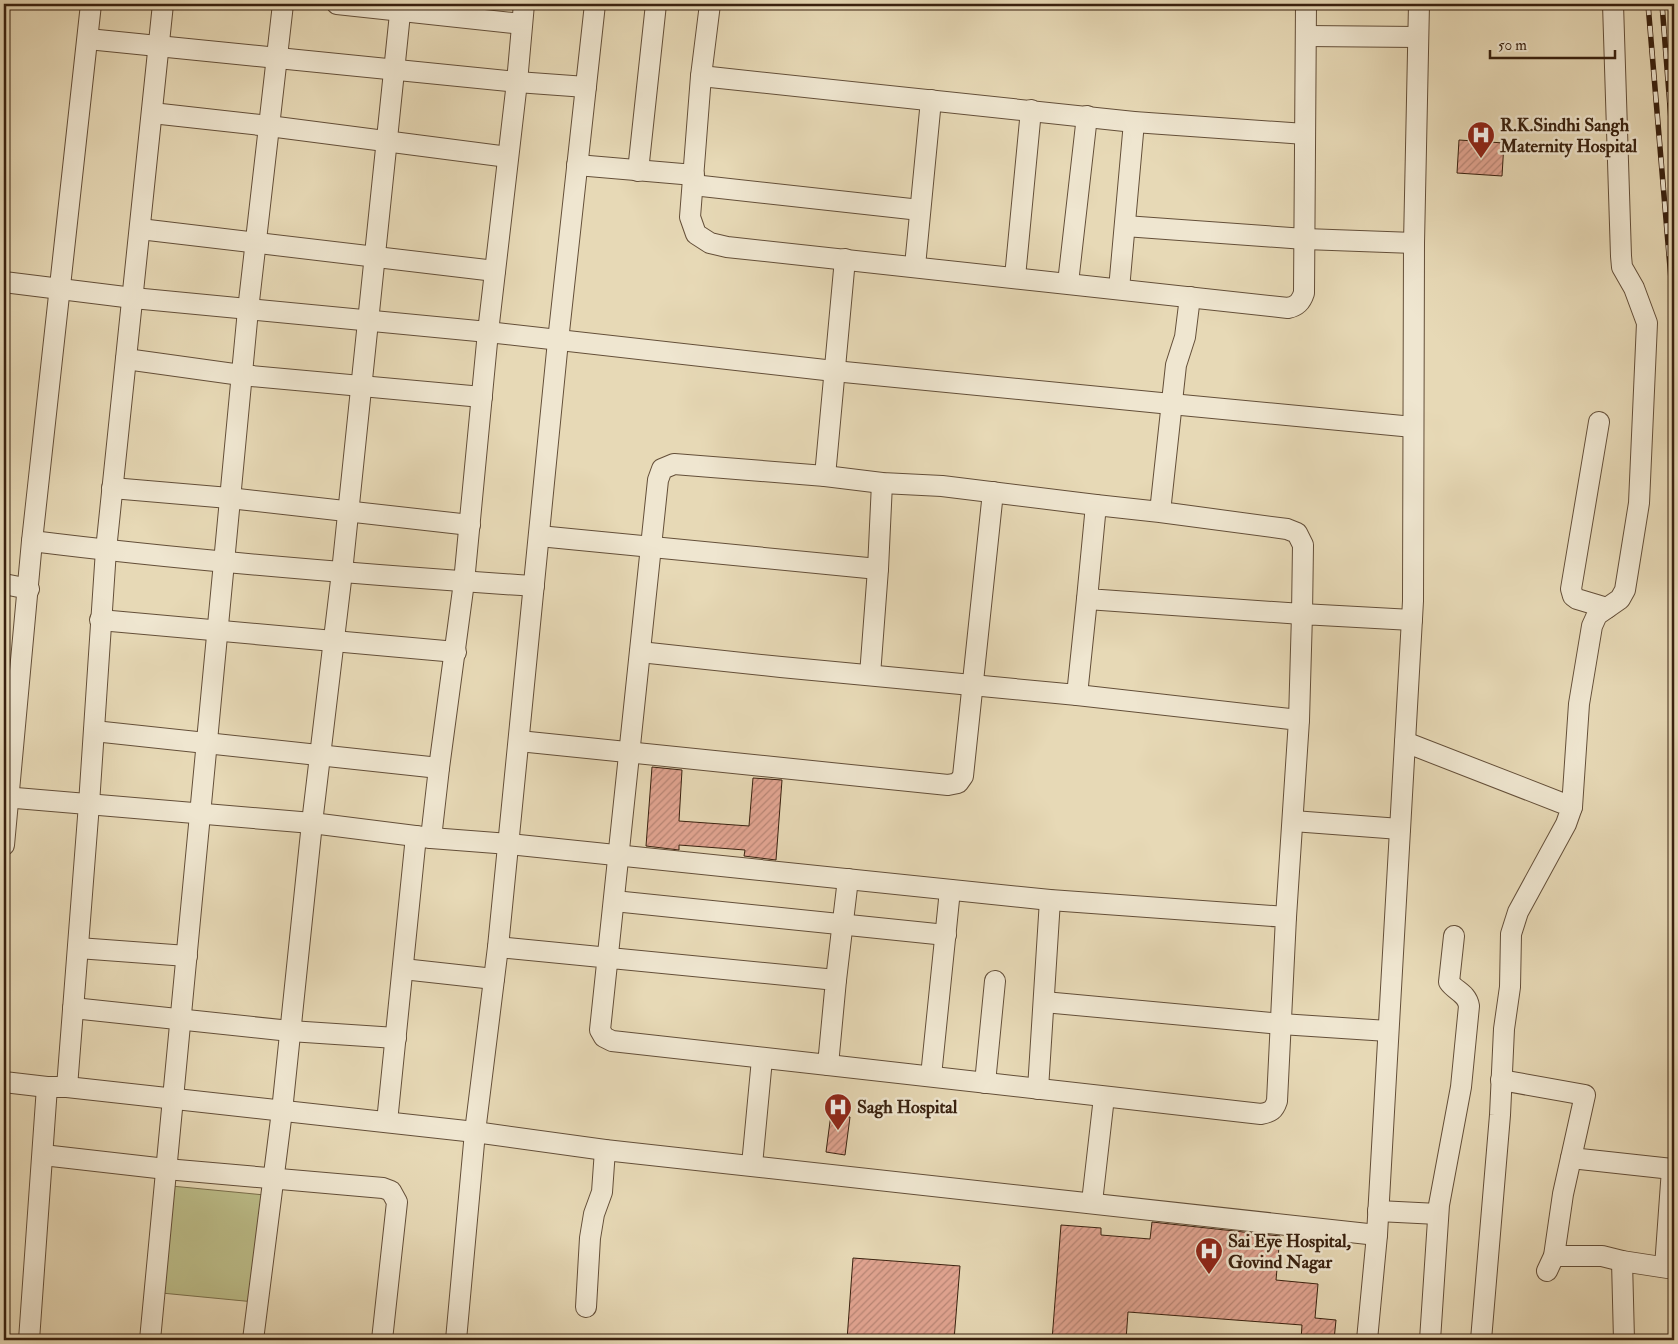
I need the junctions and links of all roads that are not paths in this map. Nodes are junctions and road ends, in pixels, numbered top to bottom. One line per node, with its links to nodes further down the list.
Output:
1 (91, 4): 16 (street)
2 (163, 4): 17 (street)
3 (283, 4): 18 (street)
4 (337, 4): 12 (street)
5 (524, 4): 13 (street)
6 (596, 4): 22 (street)
7 (656, 4): 33 (street)
8 (710, 4): 20 (street)
9 (1306, 4): 14 (street)
10 (1419, 4): 15 (street)
11 (1613, 4): 85 (street)
12 (400, 8): 13 (street); 19 (street)
13 (522, 24): 21 (street)
14 (1306, 36): 15 (street); 29 (street)
15 (1418, 37): 40 (street)
16 (88, 39): 17 (street); 48 (street)
17 (159, 45): 18 (street); 25 (street)
18 (277, 58): 19 (street); 28 (street)
19 (394, 70): 21 (street); 30 (street)
20 (701, 76): 23 (street); 34 (street)
21 (517, 82): 22 (street); 31 (street)
22 (586, 87): 32 (street)
23 (932, 100): 24 (street); 35 (street)
24 (1031, 110): 26 (street); 45 (street)
25 (152, 113): 28 (street); 37 (street)
26 (1087, 116): 27 (street); 47 (street)
27 (1134, 122): 29 (street); 36 (street)
28 (269, 126): 30 (street); 39 (street)
29 (1305, 134): 38 (street)
30 (386, 142): 31 (street); 41 (street)
31 (508, 157): 44 (street)
32 (577, 165): 33 (street); 55 (street)
33 (638, 171): 34 (street)
34 (693, 180): 35 (street); 42 (street)
35 (920, 210): 43 (street)
36 (1125, 226): 38 (street); 49 (street)
37 (140, 229): 39 (street); 51 (street)
38 (1305, 239): 40 (street); 50 (street)
39 (256, 242): 41 (street); 52 (street)
40 (1414, 243): 63 (street)
41 (376, 258): 44 (street); 53 (street)
42 (845, 259): 43 (street); 57 (street)
43 (915, 266): 45 (street)
44 (495, 271): 54 (street)
45 (1015, 277): 47 (street)
46 (4, 282): 48 (street)
47 (1068, 283): 49 (street)
48 (59, 289): 51 (street); 74 (street)
49 (1119, 289): 50 (street)
50 (1190, 297): 61 (street)
51 (133, 298): 52 (street); 56 (street)
52 (248, 310): 53 (street); 58 (street)
53 (369, 321): 54 (street); 59 (street)
54 (488, 332): 55 (street); 60 (street)
55 (558, 341): 57 (street); 73 (street)
56 (126, 359): 58 (street); 66 (street)
57 (834, 370): 61 (street); 64 (street)
58 (241, 375): 59 (street); 68 (street)
59 (362, 386): 60 (street); 70 (street)
60 (482, 397): 72 (street)
61 (1171, 404): 63 (street); 71 (street)
62 (1599, 422): 85 (street)
63 (1413, 427): 88 (street)
64 (825, 476): 65 (street); 75 (street)
65 (882, 483): 67 (street); 78 (street)
66 (112, 488): 68 (street); 76 (street)
67 (993, 492): 69 (street); 94 (street)
68 (229, 498): 70 (street); 77 (street)
69 (1096, 505): 71 (street); 84 (street)
70 (348, 512): 72 (street); 79 (street)
71 (1160, 512): 86 (street)
72 (470, 525): 80 (street)
73 (540, 536): 75 (street); 82 (street)
74 (32, 541): 76 (street); 83 (street)
75 (651, 548): 78 (street); 92 (street)
76 (106, 550): 77 (street); 87 (street)
77 (223, 561): 79 (street); 89 (street)
78 (878, 569): 93 (street)
79 (342, 572): 80 (street); 90 (street)
80 (464, 582): 82 (street); 91 (street)
81 (4, 584): 83 (street)
82 (534, 586): 98 (street)
83 (29, 589): 104 (street)
84 (1087, 599): 86 (street); 95 (street)
85 (1607, 608): 106 (street)
86 (1302, 614): 88 (street); 96 (street)
87 (100, 620): 89 (street); 97 (street)
88 (1412, 620): 99 (street)
89 (217, 630): 90 (street); 100 (street)
90 (334, 642): 91 (street); 102 (street)
91 (456, 652): 103 (street)
92 (640, 652): 93 (street); 101 (street)
93 (870, 675): 94 (street)
94 (974, 685): 95 (street); 101 (street)
95 (1077, 695): 96 (street)
96 (1299, 720): 108 (street)
97 (94, 731): 100 (street); 105 (street)
98 (519, 741): 101 (street); 113 (street)
99 (1405, 742): 106 (street); 110 (street)
100 (206, 743): 102 (street); 107 (street)
101 (629, 753): 114 (street)
102 (320, 756): 103 (street); 109 (street)
103 (439, 768): 111 (street)
104 (6, 797): 105 (street); 112 (street)
105 (89, 804): 107 (street); 124 (street)
106 (1572, 807): 141 (street)
107 (200, 814): 109 (street); 125 (street)
108 (1293, 821): 110 (street); 119 (street)
109 (312, 823): 111 (street); 135 (street)
110 (1400, 829): 136 (street)
111 (423, 837): 113 (street); 127 (street)
112 (4, 844)
113 (509, 844): 114 (street); 123 (street)
114 (618, 855): 115 (street); 118 (street)
115 (848, 879): 116 (street); 120 (street)
116 (950, 890): 117 (street); 121 (street)
117 (1050, 900): 119 (street); 131 (street)
118 (614, 901): 120 (street); 126 (street)
119 (1286, 916): 134 (street)
120 (843, 924): 121 (street); 129 (street)
121 (946, 934): 140 (street)
122 (1454, 936): 159 (street)
123 (498, 947): 126 (street); 128 (street)
124 (78, 948): 125 (street); 132 (street)
125 (187, 956): 133 (street)
126 (608, 958): 129 (street); 138 (street)
127 (402, 969): 128 (street); 137 (street)
128 (494, 979): 150 (street)
129 (836, 980): 139 (street)
130 (995, 981): 143 (street)
131 (1044, 1002): 134 (street); 145 (street)
132 (73, 1008): 133 (street); 144 (street)
133 (181, 1020): 135 (street); 147 (street)
134 (1281, 1024): 136 (street); 146 (street)
135 (290, 1031): 137 (street); 148 (street)
136 (1388, 1031): 158 (street)
137 (396, 1038): 149 (street)
138 (762, 1059): 139 (street); 154 (street)
139 (828, 1064): 140 (street)
140 (931, 1076): 143 (street)
141 (1501, 1080): 153 (street); 171 (street)
142 (4, 1082): 144 (street)
143 (985, 1083): 145 (street)
144 (57, 1087): 147 (street); 152 (street)
145 (1038, 1089): 146 (street)
146 (1104, 1097): 157 (street)
147 (173, 1100): 148 (street); 155 (street)
148 (282, 1111): 149 (street); 156 (street)
149 (387, 1122): 150 (street)
150 (475, 1132): 151 (street); 168 (street)
151 (605, 1150): 154 (street); 163 (street)
152 (42, 1155): 155 (street); 164 (street)
153 (1571, 1158): 161 (street); 162 (street)
154 (752, 1165): 157 (street)
155 (166, 1169): 156 (street); 165 (street)
156 (273, 1179): 166 (street); 167 (street)
157 (1092, 1202): 160 (street)
158 (1378, 1210): 159 (street); 160 (street)
159 (1438, 1214): 170 (street)
160 (1377, 1234): 169 (street)
161 (1622, 1261): 162 (street); 172 (street)
162 (1670, 1268)
163 (586, 1307)
164 (29, 1340)
165 (150, 1340)
166 (254, 1340)
167 (382, 1340)
168 (456, 1340)
169 (1367, 1340)
170 (1430, 1340)
171 (1481, 1340)
172 (1624, 1340)

